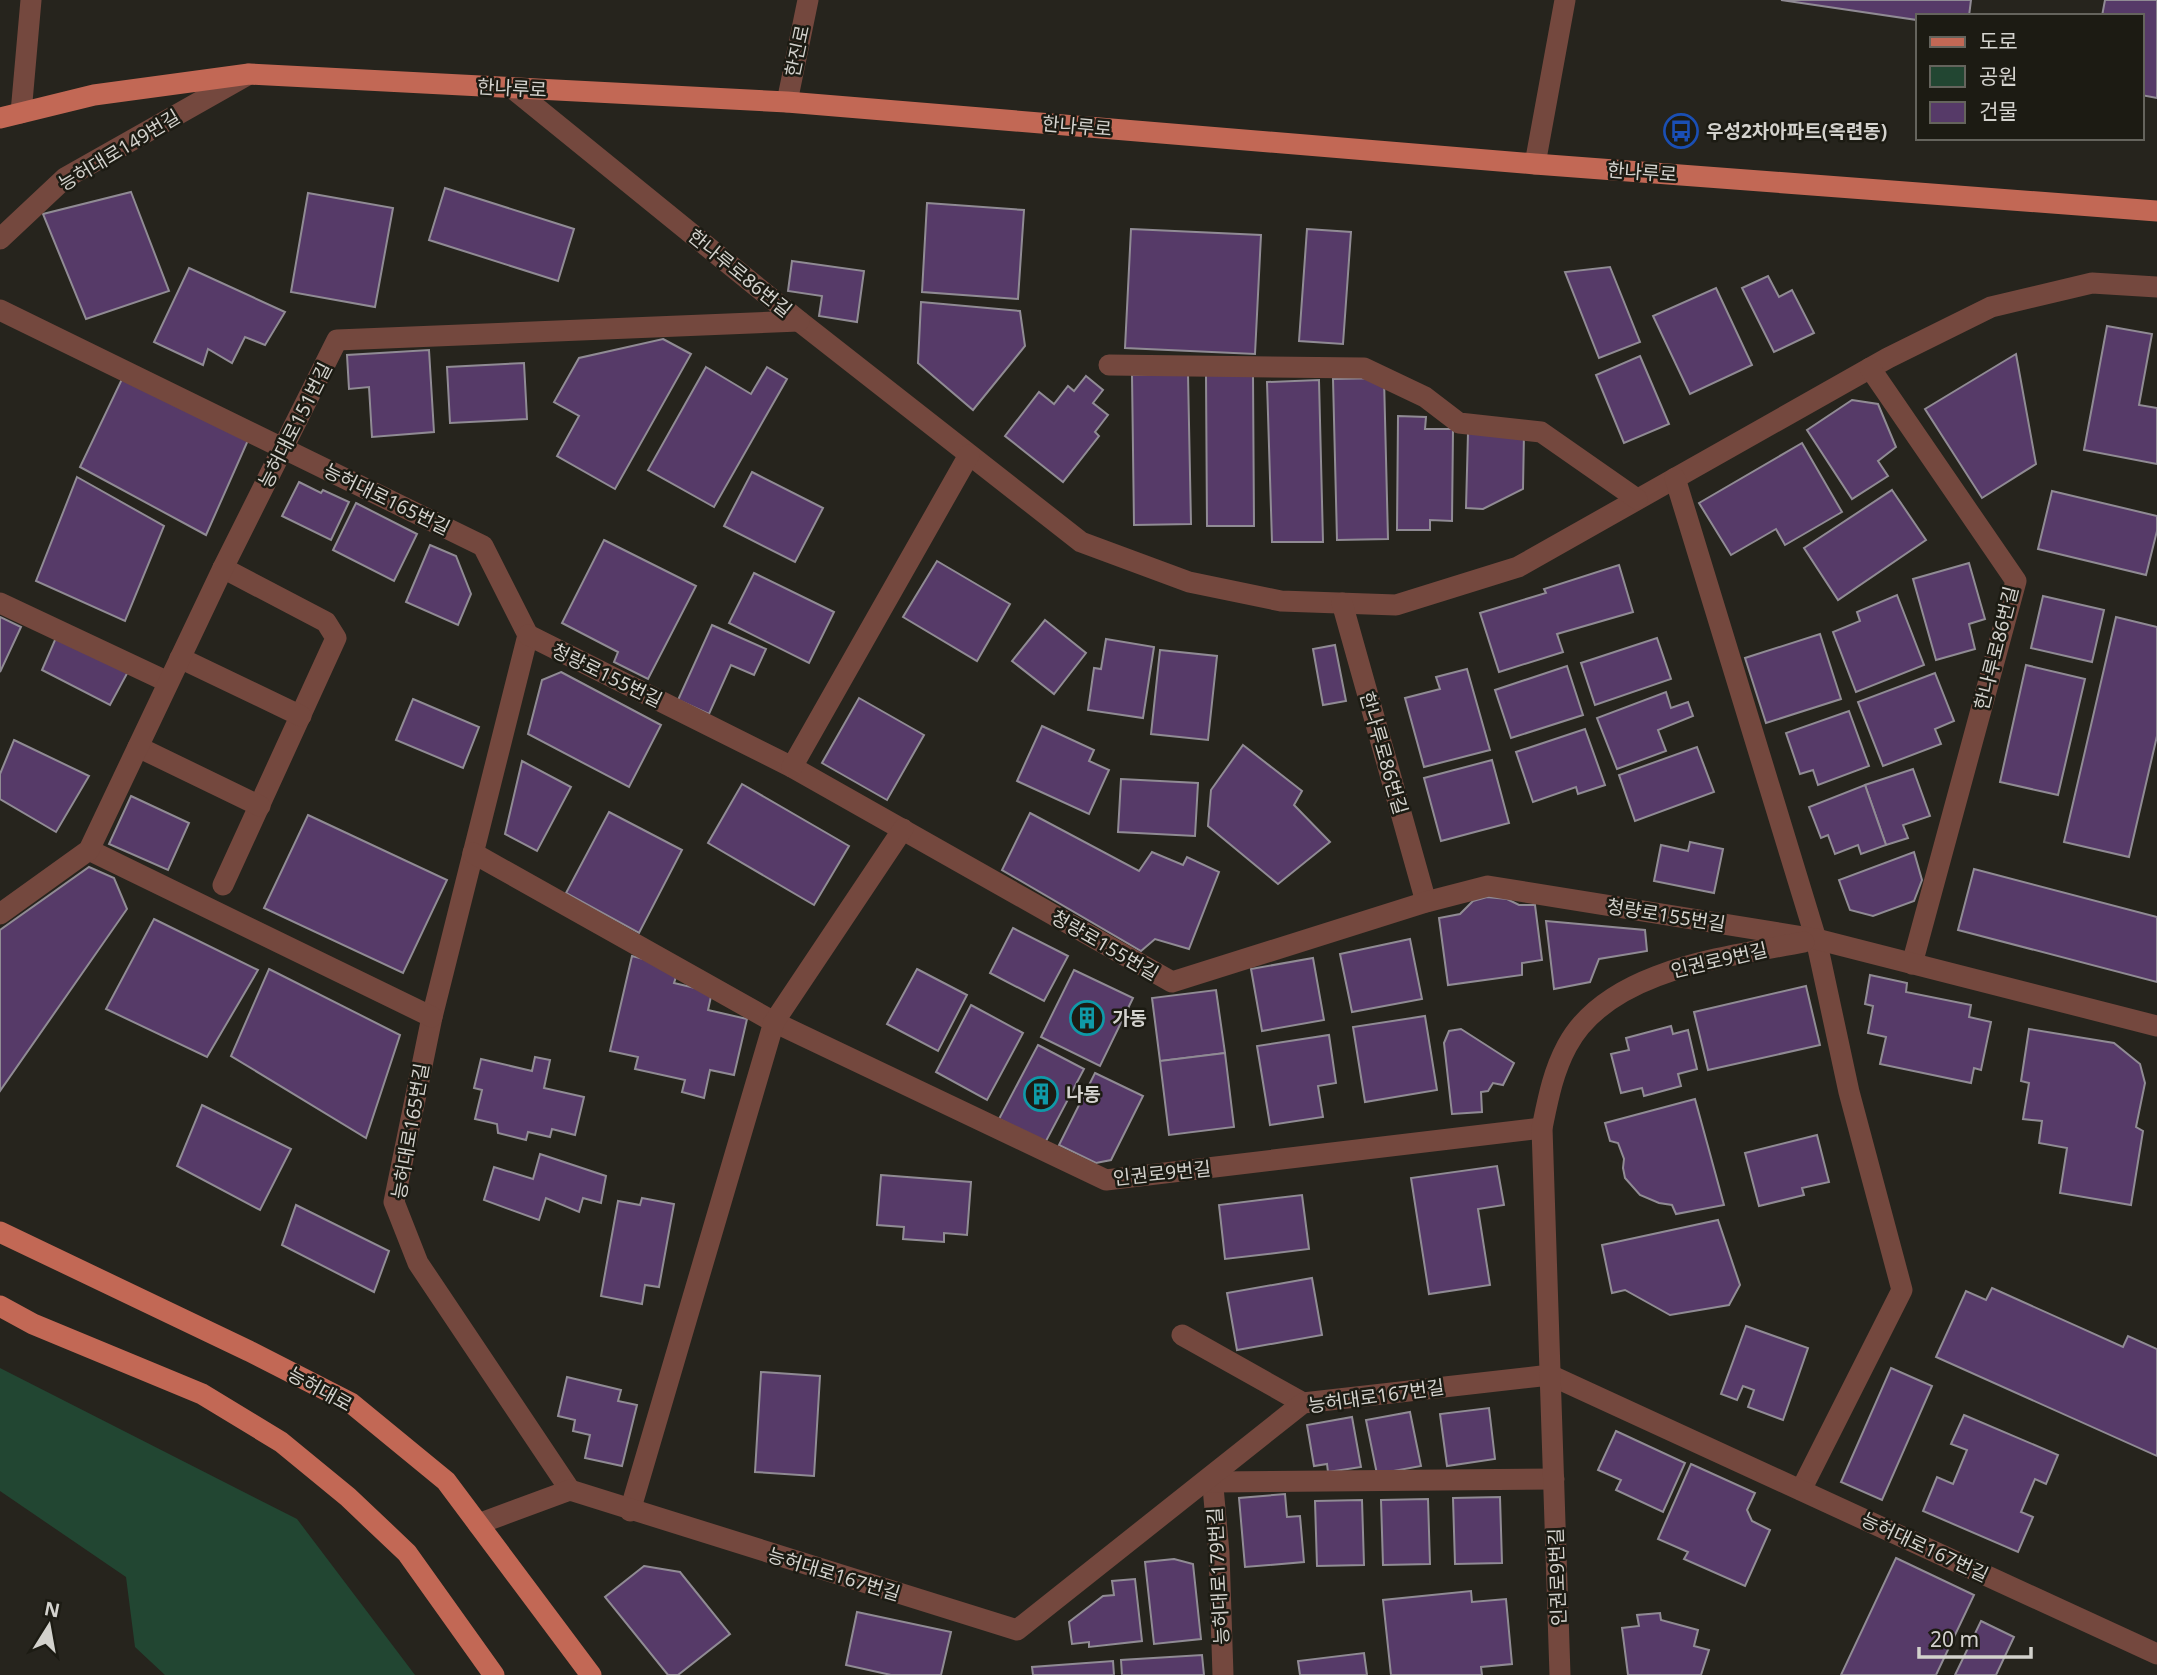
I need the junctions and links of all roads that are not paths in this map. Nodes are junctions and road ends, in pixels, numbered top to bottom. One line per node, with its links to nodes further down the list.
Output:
1 (31, 0): 7 (street)
2 (808, 0): 6 (street, 한진로)
3 (1565, 0): 9 (street)
4 (249, 75): 5 (main road, 한나루로); 7 (main road, 한나루로); 11 (street, 능허대로149번길)
5 (512, 88): 6 (main road, 한나루로); 14 (street, 한나루로86번길)
6 (787, 102): 9 (main road, 한나루로)
7 (21, 113): 8 (main road, 한나루로)
8 (0, 118)
9 (1535, 164): 10 (main road, 한나루로)
10 (2157, 211)
11 (0, 239)
12 (2157, 287): 16 (street, 한나루로86번길)
13 (0, 310): 17 (street, 능허대로165번길)
14 (799, 321): 17 (street, 능허대로151번길); 18 (street, 한나루로86번길)
15 (1109, 365): 20 (street)
16 (1870, 368): 19 (street, 한나루로86번길); 38 (street, 한나루로86번길)
17 (282, 447): 21 (street, 능허대로151번길); 24 (street, 능허대로165번길)
18 (970, 455): 23 (street, 한나루로86번길); 29 (street)
19 (1675, 478): 20 (street, 한나루로86번길); 37 (street)
20 (1637, 499): 23 (street, 한나루로86번길)
21 (223, 568): 25 (street, 능허대로151번길); 27 (street)
22 (0, 603): 26 (street)
23 (1342, 603): 35 (street, 한나루로86번길)
24 (528, 635): 29 (street, 청량로155번길); 33 (street, 능허대로165번길)
25 (180, 658): 26 (street, 능허대로151번길); 27 (street)
26 (168, 682): 28 (street, 능허대로151번길)
27 (301, 716): 30 (street)
28 (138, 747): 30 (street); 32 (street, 능허대로151번길)
29 (792, 767): 31 (street, 청량로155번길)
30 (260, 806): 34 (street)
31 (903, 829): 35 (street, 청량로155번길); 40 (street)
32 (89, 850): 36 (street, 능허대로151번길); 39 (street)
33 (473, 853): 39 (street, 능허대로165번길); 40 (street)
34 (223, 885)
35 (1426, 902): 37 (street, 청량로155번길)
36 (0, 914)
37 (1816, 939): 38 (street, 청량로155번길); 42 (street, 인권로9번길); 51 (street)
38 (1912, 964): 41 (street, 청량로155번길)
39 (432, 1017): 50 (street, 능허대로165번길)
40 (774, 1022): 42 (street, 인권로9번길); 52 (street)
41 (2157, 1026)
42 (1542, 1128): 46 (street, 인권로9번길)
43 (0, 1231): 53 (main road, 능허대로)
44 (0, 1306): 55 (main road)
45 (1182, 1335): 47 (street)
46 (1550, 1375): 47 (street, 능허대로167번길); 49 (street, 인권로9번길); 51 (street, 능허대로167번길)
47 (1303, 1403): 48 (street, 능허대로167번길)
48 (1212, 1479): 49 (street); 52 (street, 능허대로167번길); 57 (street, 능허대로179번길)
49 (1553, 1479): 58 (street, 인권로9번길)
50 (570, 1490): 52 (street, 능허대로167번길); 53 (street)
51 (1801, 1490): 54 (street, 능허대로167번길)
52 (630, 1511)
53 (478, 1524): 56 (main road, 능허대로)
54 (2157, 1654)
55 (494, 1675)
56 (591, 1675)
57 (1223, 1675)
58 (1560, 1675)

